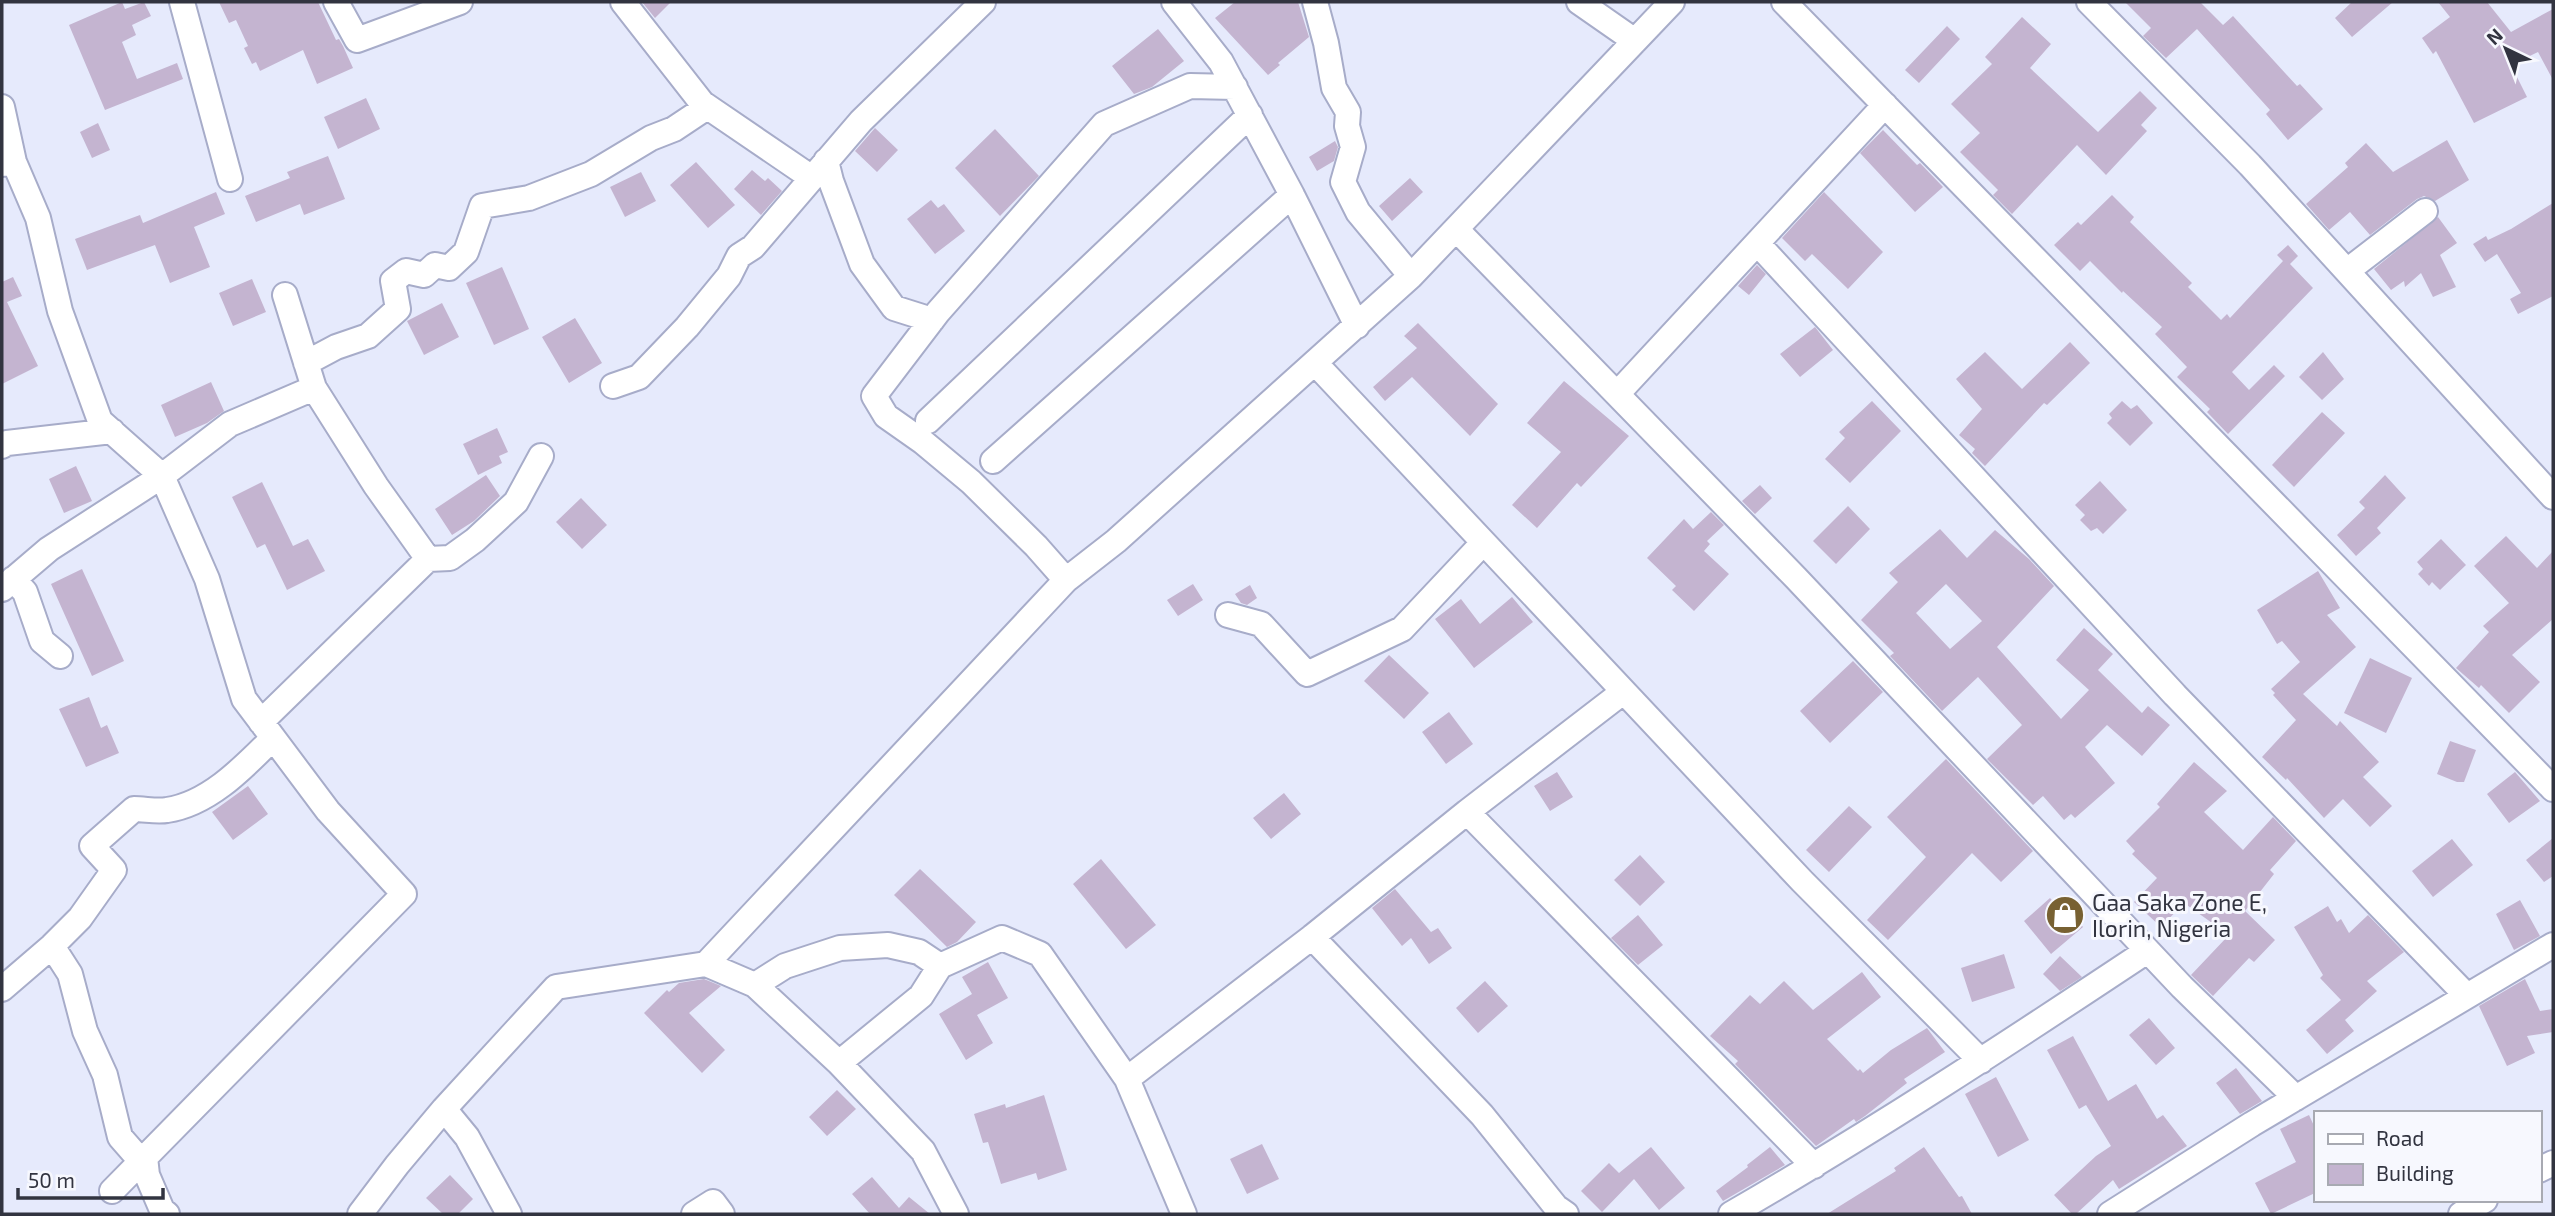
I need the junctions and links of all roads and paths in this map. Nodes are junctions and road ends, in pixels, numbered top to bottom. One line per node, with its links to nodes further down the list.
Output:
1 (182, 2): 20 (street)
2 (336, 2): 3 (street)
3 (460, 2)
4 (623, 2): 16 (street)
5 (983, 2): 19 (street)
6 (1174, 2): 13 (street)
7 (1315, 2): 26 (street)
8 (1579, 2): 12 (street)
9 (1672, 2): 12 (street)
10 (1784, 2): 14 (street)
11 (2089, 2): 25 (street)
12 (1635, 41): 23 (street)
13 (1235, 87): 17 (street); 28 (street)
14 (1885, 105): 24 (street); 50 (street)
15 (2, 107): 18 (street)
16 (707, 107): 19 (street); 30 (street)
17 (1250, 115): 21 (street); 35 (street)
18 (8, 163): 36 (street)
19 (819, 169): 28 (street); 32 (street)
20 (230, 179)
21 (1292, 195): 29 (street); 39 (street)
22 (2425, 211): 25 (street)
23 (1456, 229): 26 (street); 34 (street)
24 (1757, 243): 34 (street); 60 (street)
25 (2347, 271): 41 (street)
26 (1411, 276): 29 (street)
27 (285, 295): 30 (street)
28 (932, 320): 44 (street)
29 (1357, 326): 31 (street)
30 (306, 363): 33 (street)
31 (1316, 364): 42 (street); 44 (street)
32 (613, 386)
33 (314, 388): 40 (street); 43 (street)
34 (1617, 394): 55 (street)
35 (928, 421)
36 (112, 431): 37 (street); 40 (street)
37 (2, 446)
38 (541, 456): 43 (street)
39 (993, 461)
40 (162, 476): 45 (street); 49 (street)
41 (2553, 497)
42 (1483, 543): 46 (street); 48 (street)
43 (428, 559): 49 (street)
44 (1066, 580): 56 (street)
45 (8, 584): 47 (street)
46 (1228, 615)
47 (60, 656)
48 (1623, 692): 51 (street); 61 (street)
49 (267, 730): 54 (street); 66 (street)
50 (2553, 789)
51 (1468, 812): 52 (street); 67 (street)
52 (1312, 937): 63 (street); 77 (street)
53 (2553, 945): 60 (street)
54 (52, 946): 59 (street); 66 (street)
55 (2147, 951): 61 (street); 64 (street)
56 (706, 964): 58 (street); 65 (street)
57 (940, 966): 58 (street); 62 (street); 63 (street)
58 (755, 985): 62 (street)
59 (2, 989)
60 (2467, 996): 64 (street)
61 (1981, 1062): 67 (street)
62 (839, 1063): 75 (street)
63 (1127, 1079): 76 (street)
64 (2296, 1098): 79 (street)
65 (444, 1110): 71 (street); 72 (street)
66 (143, 1159): 68 (street); 70 (street)
67 (1814, 1166): 78 (street)
68 (112, 1191)
69 (2482, 1202): 80 (street)
70 (167, 1214)
71 (360, 1214)
72 (509, 1214)
73 (694, 1214): 74 (street)
74 (722, 1214)
75 (956, 1214)
76 (1184, 1214)
77 (1566, 1214)
78 (1731, 1214)
79 (2110, 1214)
80 (2461, 1214)

